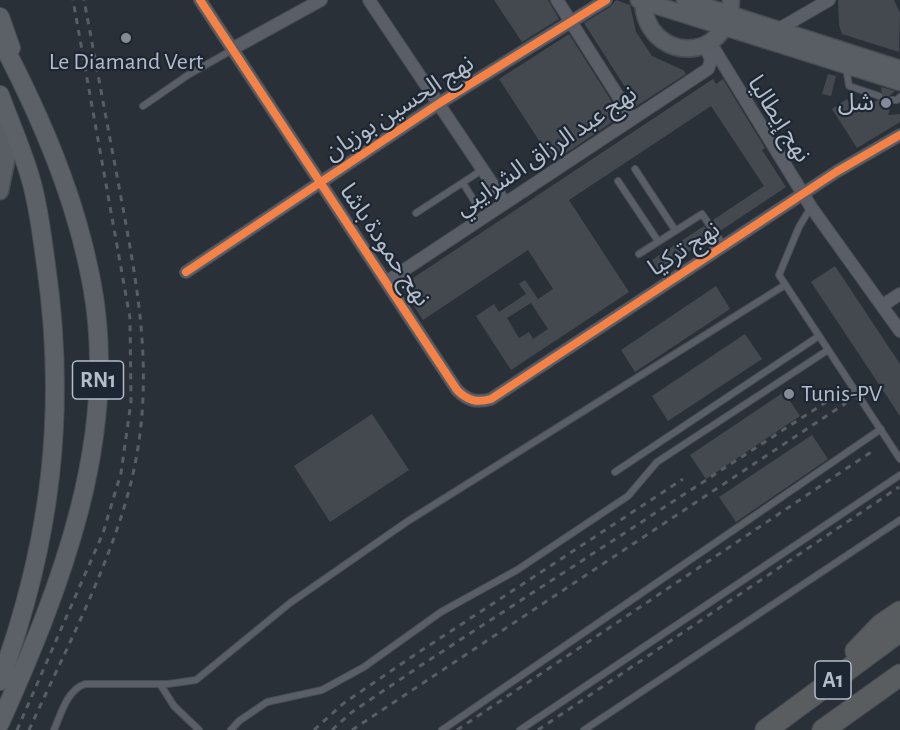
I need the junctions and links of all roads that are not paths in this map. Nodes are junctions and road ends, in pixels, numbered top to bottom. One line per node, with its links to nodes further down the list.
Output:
1 (200, 0): 15 (street, نهج حمودة باشا)
2 (321, 0): 15 (street)
3 (369, 0): 22 (street)
4 (557, 0): 11 (street)
5 (606, 0): 11 (street, نهج الحسين بوزيان)
6 (642, 0): 9 (main road); 14 (main road)
7 (685, 0): 9 (main road)
8 (829, 0): 12 (street)
9 (730, 13): 12 (main road); 14 (main road); 16 (main road)
10 (0, 17): 19 (main road)
11 (570, 21): 22 (street, نهج الحسين بوزيان); 24 (street)
12 (778, 29): 17 (main road)
13 (0, 39): 19 (main road, RN1)
14 (707, 44): 24 (street, نهج عبد الرزاق الشرايبي); 32 (street, نهج إيطاليا)
15 (232, 49): 23 (lane); 29 (street, نهج حمودة باشا)
16 (846, 67): 18 (main road); 20 (lane)
17 (900, 69)
18 (900, 82)
19 (26, 89): 61 (main road, RN1)
20 (879, 96)
21 (3, 102): 31 (main road); 59 (main road, RN1)
22 (438, 104): 26 (street); 29 (street, نهج الحسين بوزيان)
23 (143, 106)
24 (632, 117): 33 (street, نهج عبد الرزاق الشرايبي)
25 (900, 135): 32 (street, نهج تركيا)
26 (483, 169): 30 (lane); 33 (street)
27 (635, 169): 37 (lane)
28 (618, 181): 38 (lane)
29 (320, 183): 41 (street, نهج الحسين بوزيان); 42 (street, نهج حمودة باشا)
30 (463, 183): 34 (lane); 36 (lane)
31 (0, 192)
32 (803, 194): 35 (street, نهج إيطاليا); 39 (street, نهج تركيا)
33 (506, 203): 42 (street, نهج عبد الرزاق الشرايبي)
34 (476, 204)
35 (811, 207): 43 (lane); 45 (street, نهج إيطاليا)
36 (416, 213)
37 (675, 230): 38 (lane); 39 (lane)
38 (658, 241): 40 (lane)
39 (724, 246): 49 (street, نهج تركيا)
40 (639, 254)
41 (186, 272)
42 (386, 282): 49 (street, نهج حمودة باشا)
43 (785, 285): 47 (lane); 60 (lane)
44 (900, 294): 45 (street)
45 (883, 305): 46 (street, نهج إيطاليا)
46 (900, 331)
47 (819, 336): 48 (lane); 52 (lane)
48 (828, 350): 50 (lane); 64 (lane)
49 (491, 399)
50 (881, 429): 51 (lane); 65 (lane)
51 (900, 459)
52 (615, 472)
53 (900, 475): 66 (lane)
54 (900, 520): 67 (lane)
55 (900, 612): 58 (highway)
56 (900, 631): 58 (highway, A1)
57 (900, 675): 69 (highway, A1)
58 (837, 677): 68 (highway, A1)
59 (0, 681)
60 (160, 684): 62 (lane); 63 (lane)
61 (0, 723)
62 (54, 730)
63 (199, 730)
64 (231, 730)
65 (442, 730)
66 (520, 730)
67 (584, 730)
68 (766, 730)
69 (823, 730)

